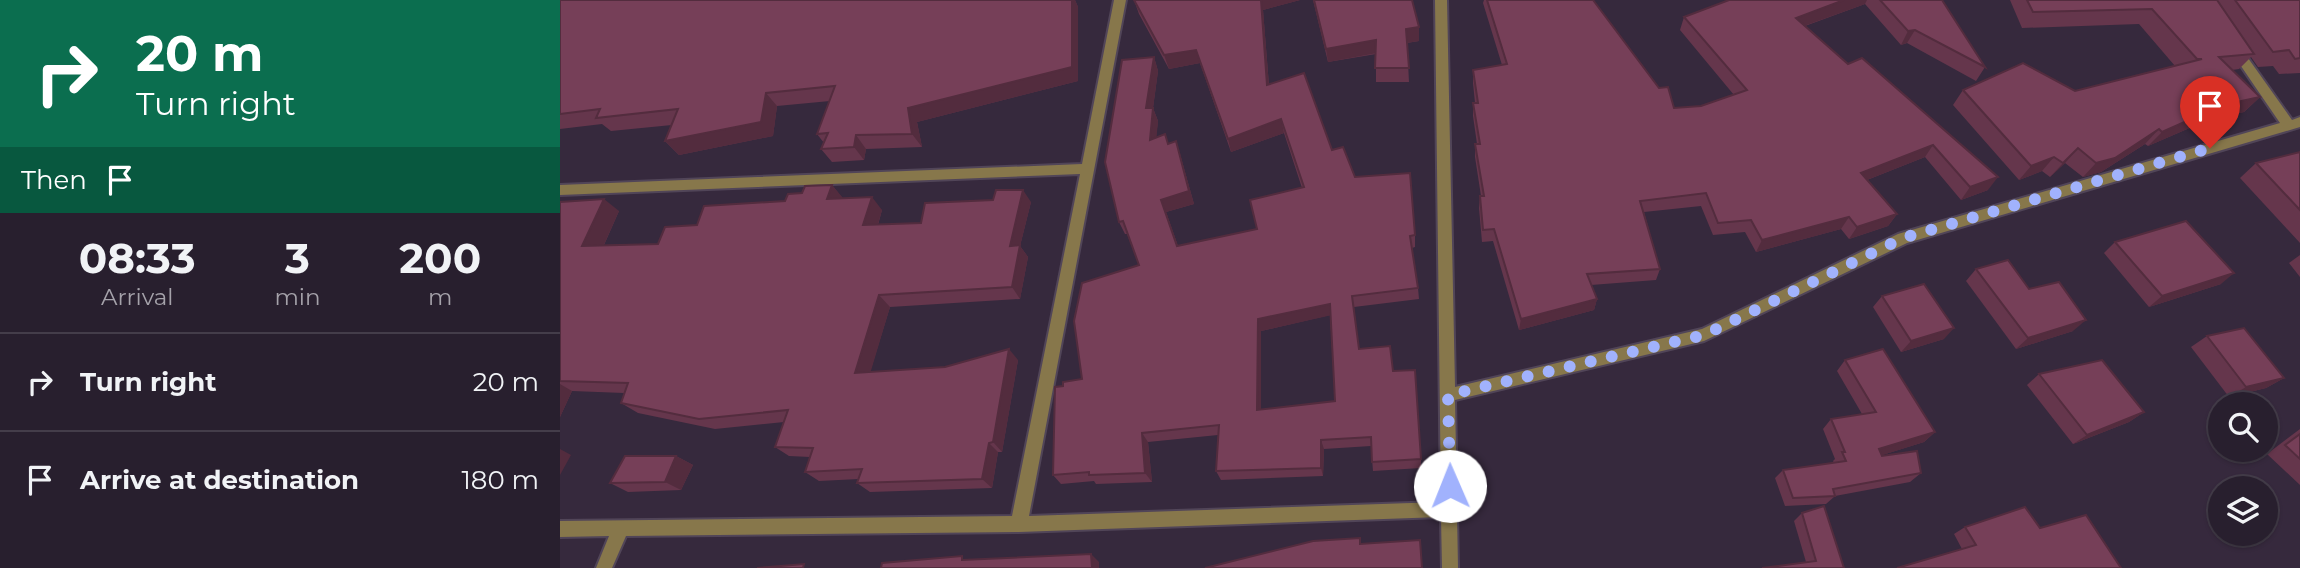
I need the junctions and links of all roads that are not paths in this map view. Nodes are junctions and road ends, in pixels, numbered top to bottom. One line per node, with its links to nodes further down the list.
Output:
1 (1121, 0): 5 (street)
2 (1441, 0): 7 (street)
3 (2225, 34): 4 (street)
4 (2294, 123): 7 (street)
5 (1089, 169): 6 (street); 9 (street)
6 (560, 190)
7 (1448, 395): 8 (street)
8 (1451, 509): 9 (street); 13 (street)
9 (1019, 524): 10 (street)
10 (621, 528): 11 (street); 12 (street)
11 (560, 529)
12 (604, 568)
13 (1450, 568)

